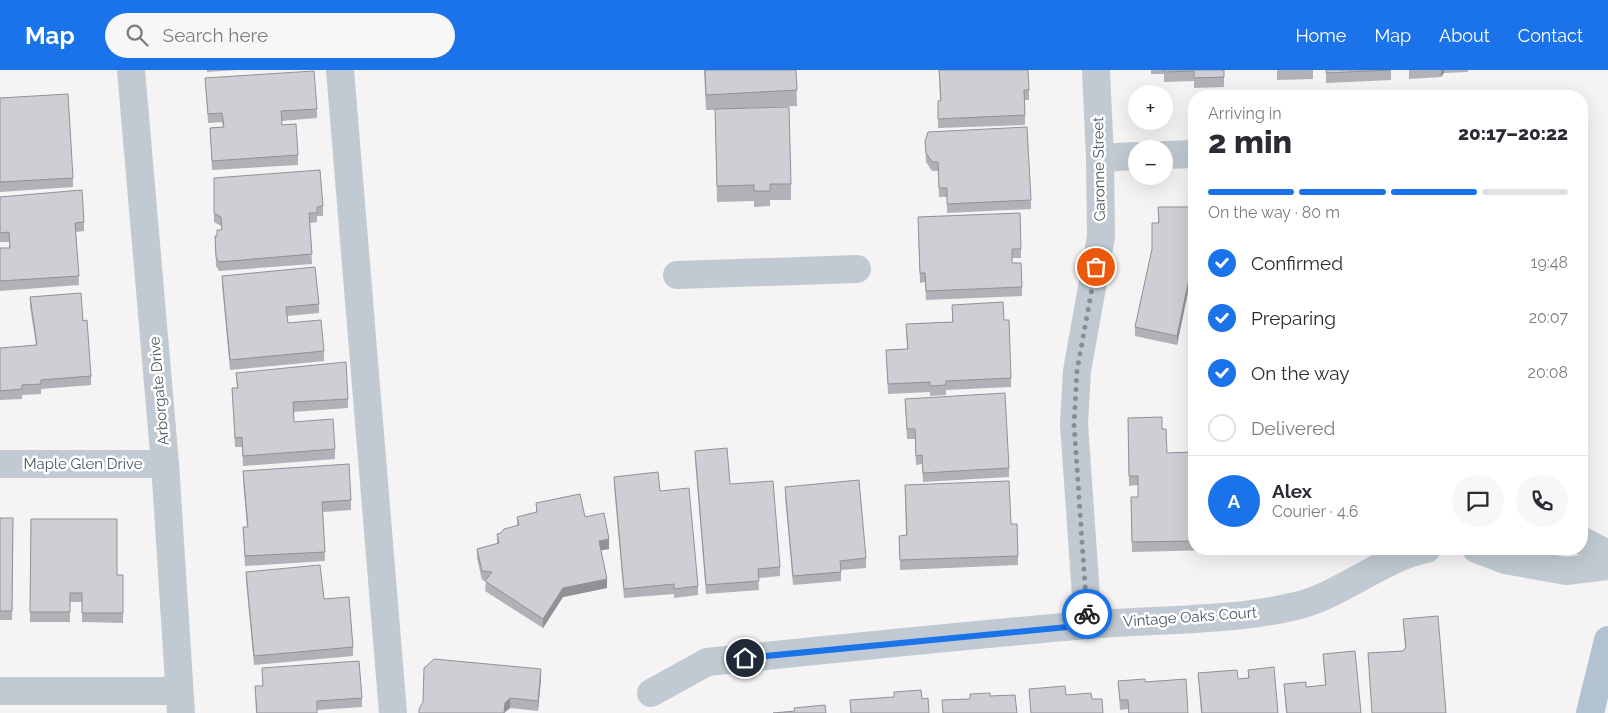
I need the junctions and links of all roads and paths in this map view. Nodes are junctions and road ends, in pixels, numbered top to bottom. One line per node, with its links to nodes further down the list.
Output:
1 (131, 70): 11 (street, Arborgate Drive)
2 (340, 70): 22 (street)
3 (1096, 70): 7 (street, Garonne Street)
4 (1188, 154): 5 (street)
5 (1173, 155)
6 (1128, 156): 7 (street)
7 (1100, 158): 17 (street, Garonne Street)
8 (857, 270): 9 (street)
9 (677, 275)
10 (0, 464): 11 (street, Maple Glen Drive)
11 (166, 464): 21 (street, Arborgate Drive)
12 (1588, 544): 13 (street)
13 (1608, 554)
14 (1405, 555): 17 (street, Vintage Oaks Court)
15 (1492, 555): 16 (street)
16 (1608, 566)
17 (1088, 625): 20 (street, Vintage Oaks Court)
18 (1608, 640): 23 (main road)
19 (0, 691): 21 (street)
20 (651, 693)
21 (180, 702)
22 (393, 713)
23 (1590, 713)

